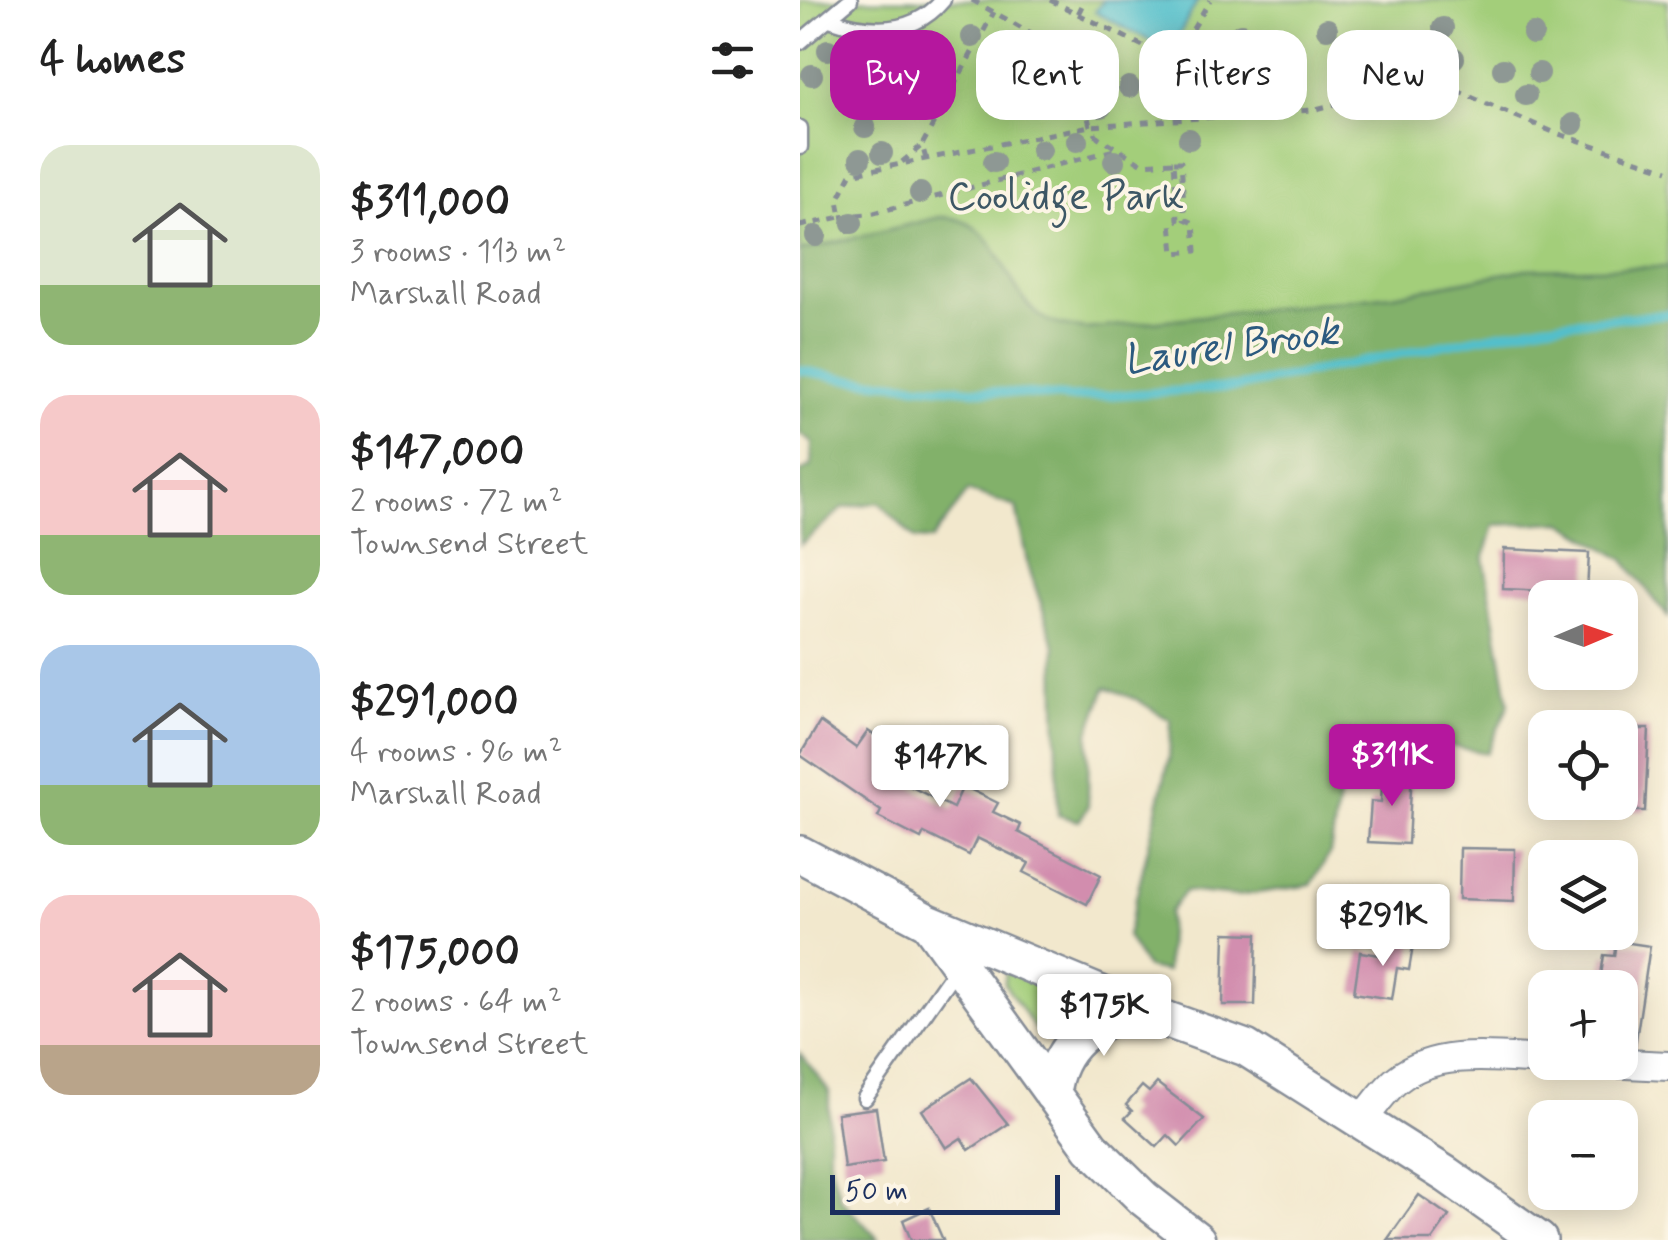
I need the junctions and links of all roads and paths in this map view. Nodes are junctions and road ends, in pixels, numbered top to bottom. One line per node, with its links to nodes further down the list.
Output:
1 (850, 0): 9 (lane)
2 (943, 0): 9 (lane)
3 (972, 0): 7 (path)
4 (1050, 0): 8 (path)
5 (1085, 0): 8 (path)
6 (1210, 0): 8 (path)
7 (994, 12): 11 (path); 13 (path)
8 (1078, 14)
9 (828, 19): 10 (lane)
10 (800, 42)
11 (1090, 126): 15 (path); 16 (path); 19 (path)
12 (800, 128): 14 (lane)
13 (922, 144): 16 (path); 18 (path)
14 (800, 148)
15 (1118, 149): 17 (path); 20 (path)
16 (926, 159): 18 (path)
17 (1174, 162): 17 (path)
18 (898, 164): 20 (path)
19 (1668, 170)
20 (841, 217): 21 (path)
21 (800, 226)
22 (800, 854): 23 (street)
23 (928, 922): 24 (street); 25 (street)
24 (960, 964): 29 (street); 30 (lane)
25 (1137, 1009): 29 (street); 31 (street)
26 (1528, 1060): 31 (street)
27 (1638, 1065): 28 (street)
28 (1668, 1066)
29 (1052, 1094): 32 (street)
30 (865, 1098)
31 (1362, 1121): 33 (street)
32 (1197, 1240)
33 (1539, 1240)

